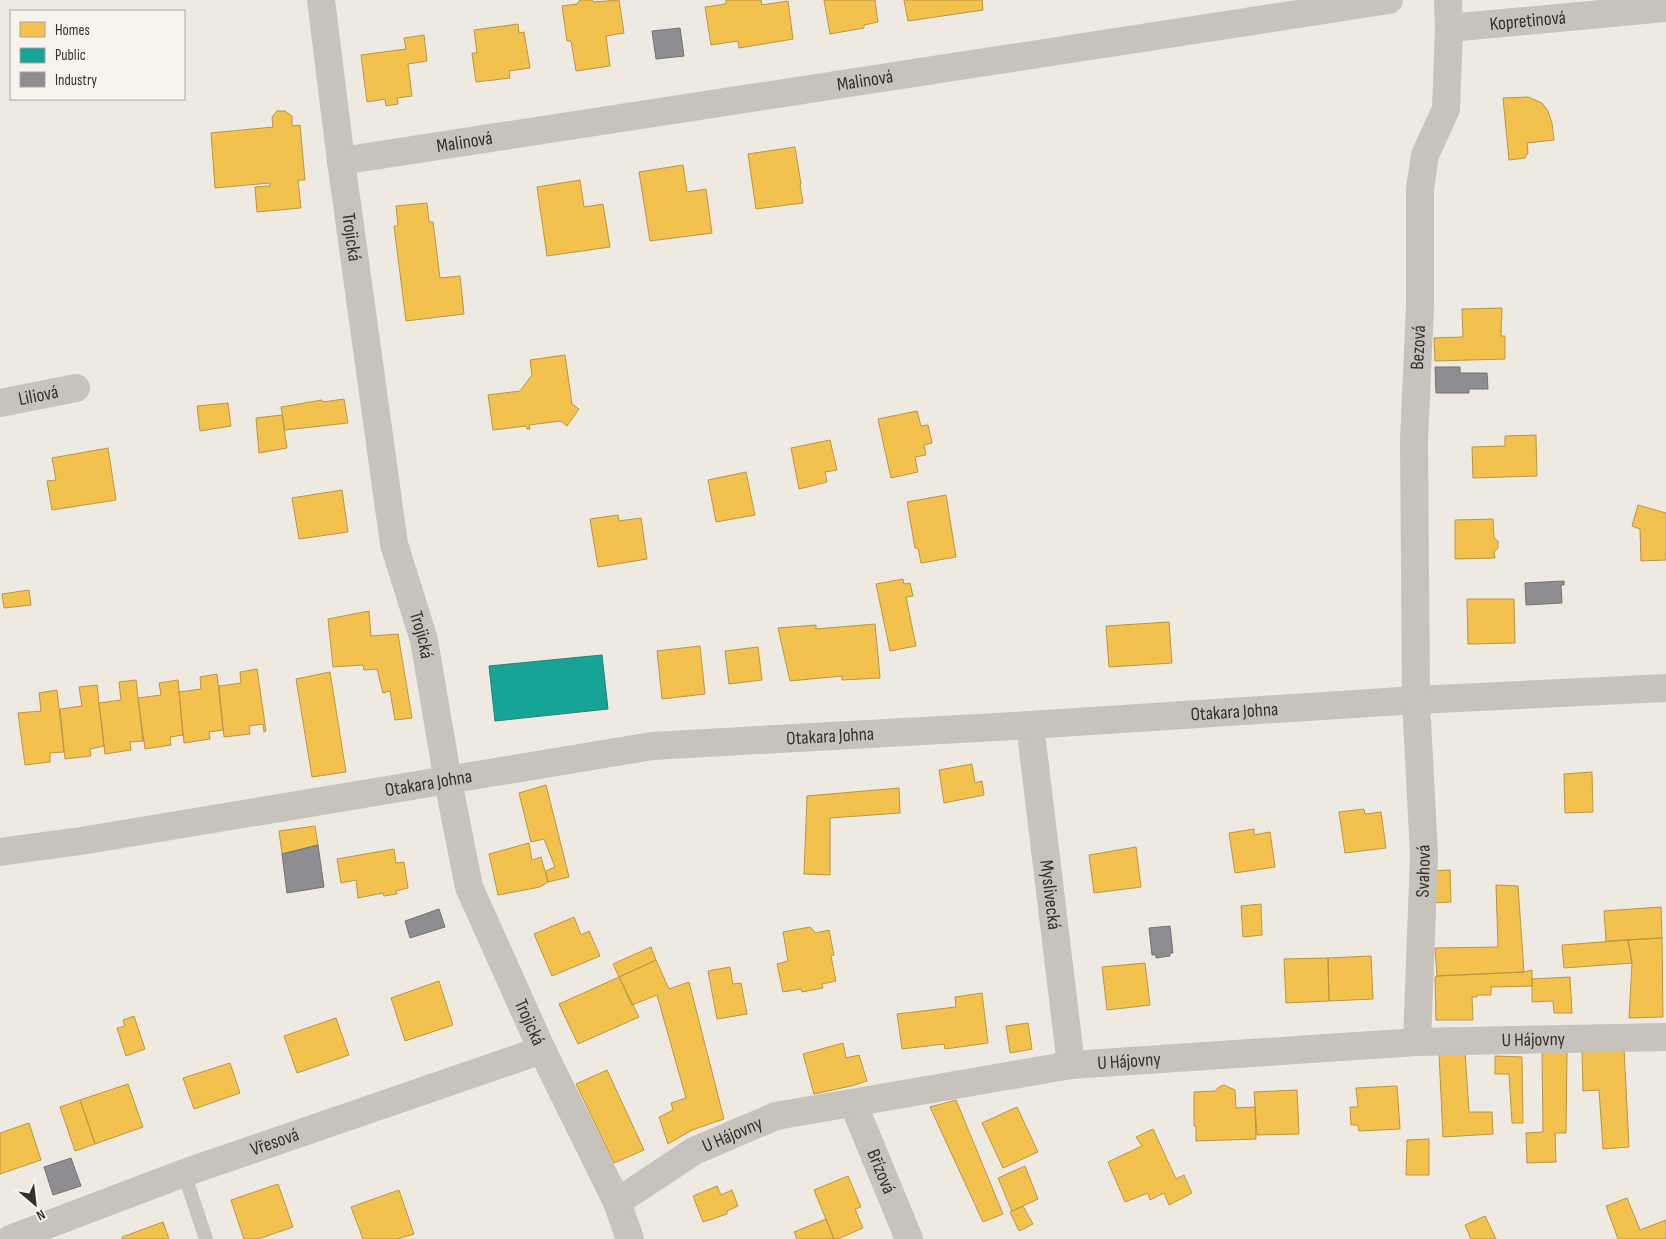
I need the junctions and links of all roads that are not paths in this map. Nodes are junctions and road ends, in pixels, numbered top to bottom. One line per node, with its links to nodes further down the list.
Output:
1 (321, 0): 6 (street, Trojická)
2 (1389, 0): 6 (street, Malinová)
3 (1448, 0): 5 (street, Bezová)
4 (1666, 8): 5 (street, Kopretinová)
5 (1448, 28): 10 (street, Bezová)
6 (341, 160): 12 (street, Trojická)
7 (76, 388): 8 (street, Liliová)
8 (0, 403)
9 (1666, 688): 10 (street, Otakara Johna)
10 (1416, 700): 11 (street, Otakara Johna); 15 (street, Svahová)
11 (1030, 725): 12 (street, Otakara Johna); 17 (street, Myslivecká)
12 (448, 781): 13 (street, Otakara Johna); 16 (street, Trojická)
13 (0, 852)
14 (1666, 1037): 15 (street, U Hájovny)
15 (1417, 1042): 17 (street, U Hájovny)
16 (542, 1050): 19 (street, Vřesová); 20 (street, Trojická)
17 (1071, 1065): 18 (street, U Hájovny)
18 (853, 1103): 20 (street, U Hájovny); 24 (street, Břízová)
19 (184, 1173): 21 (street, Vřesová); 22 (lane)
20 (616, 1202): 23 (street, Trojická)
21 (10, 1239)
22 (206, 1239)
23 (630, 1239)
24 (909, 1239)

